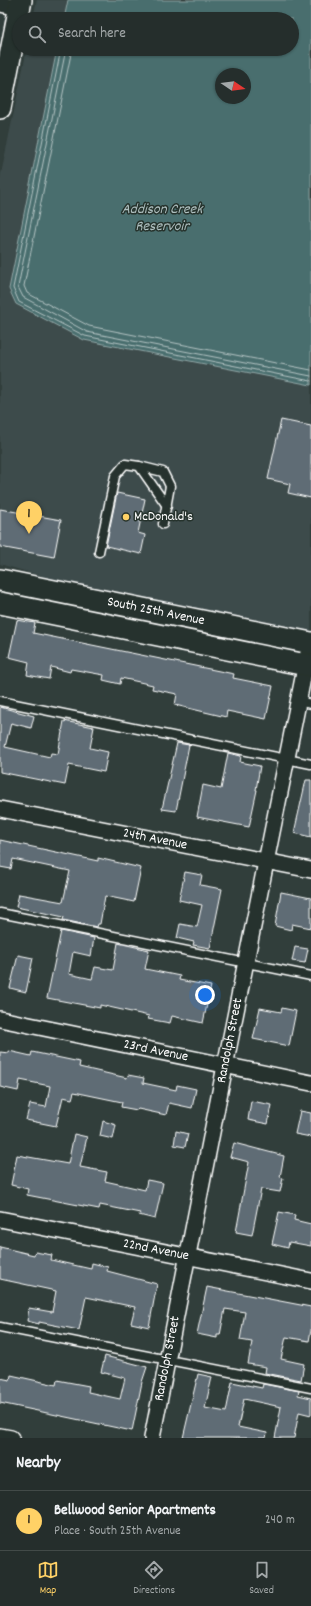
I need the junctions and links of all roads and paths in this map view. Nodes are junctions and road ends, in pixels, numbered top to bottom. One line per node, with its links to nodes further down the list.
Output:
1 (12, 19): 2 (main road)
2 (0, 108)
3 (139, 466): 4 (lane); 4 (lane); 6 (lane)
4 (167, 506): 5 (lane)
5 (163, 524)
6 (100, 552)
7 (0, 580): 9 (main road, South 25th Avenue)
8 (0, 603): 10 (main road, South 25th Avenue)
9 (186, 618): 10 (main road); 11 (main road, South 25th Avenue)
10 (182, 641): 12 (main road, South 25th Avenue)
11 (310, 641): 12 (street, Randolph Street)
12 (308, 666): 14 (street, Randolph Street)
13 (0, 701): 15 (lane)
14 (304, 702): 15 (street, Randolph Street)
15 (286, 759): 16 (lane); 18 (street, Randolph Street)
16 (311, 764)
17 (0, 809): 18 (street, 24th Avenue)
18 (266, 861): 19 (street, 24th Avenue); 21 (street, Randolph Street)
19 (311, 870)
20 (0, 914): 21 (lane)
21 (246, 962): 22 (lane); 24 (street, Randolph Street)
22 (311, 976)
23 (0, 1019): 24 (street, 23rd Avenue)
24 (225, 1066): 25 (street, 23rd Avenue); 27 (street, Randolph Street)
25 (311, 1083)
26 (0, 1219): 27 (street, 22nd Avenue)
27 (188, 1256): 28 (street, 22nd Avenue); 30 (street, Randolph Street)
28 (311, 1281)
29 (0, 1327): 30 (lane)
30 (168, 1359): 31 (lane); 34 (street, Randolph Street)
31 (311, 1388)
32 (0, 1436): 33 (street)
33 (11, 1438)
34 (152, 1438)

